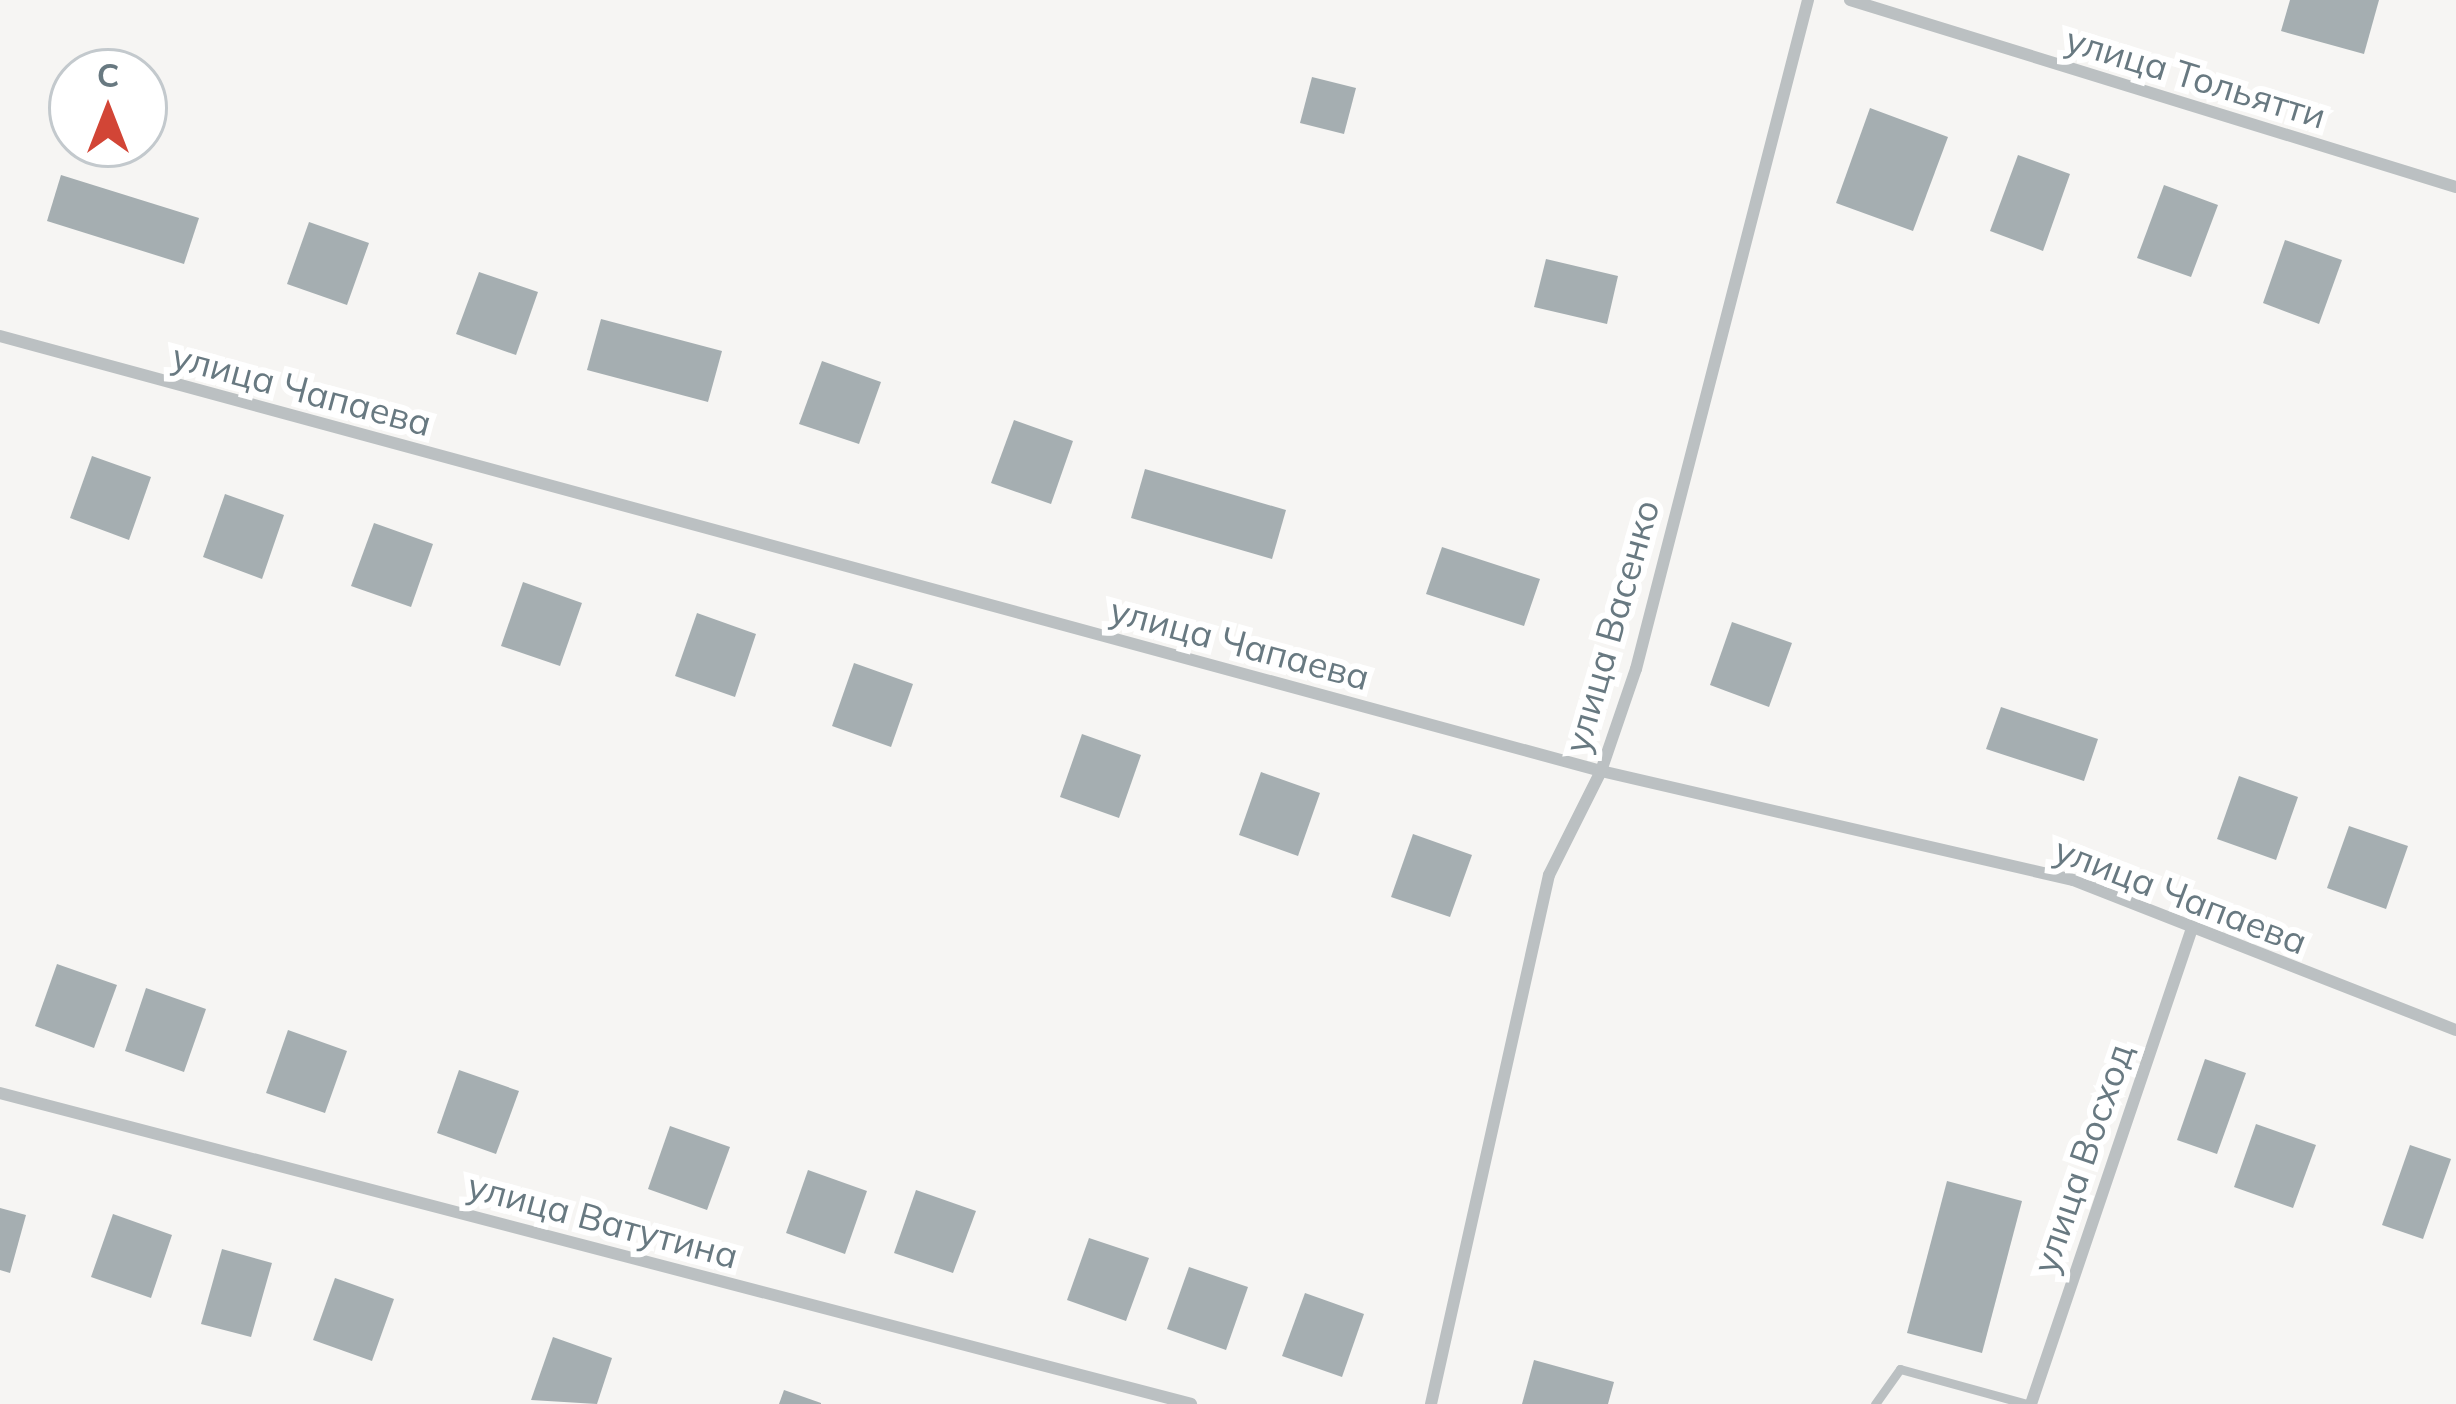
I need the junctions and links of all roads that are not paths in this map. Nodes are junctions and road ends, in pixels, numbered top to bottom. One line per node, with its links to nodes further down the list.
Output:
1 (1808, 0): 5 (street, улица Васенко)
2 (1850, 0): 3 (street, улица Тольятти)
3 (2456, 187)
4 (0, 335): 5 (street, улица Чапаева)
5 (1601, 771): 6 (street, улица Чапаева); 10 (street, улица Васенко)
6 (2191, 932): 7 (street, улица Чапаева); 12 (street, улица Восход)
7 (2456, 1030)
8 (0, 1093): 9 (street, улица Ватутина)
9 (1191, 1404)
10 (1431, 1404)
11 (1875, 1404): 12 (lane)
12 (2029, 1404)

